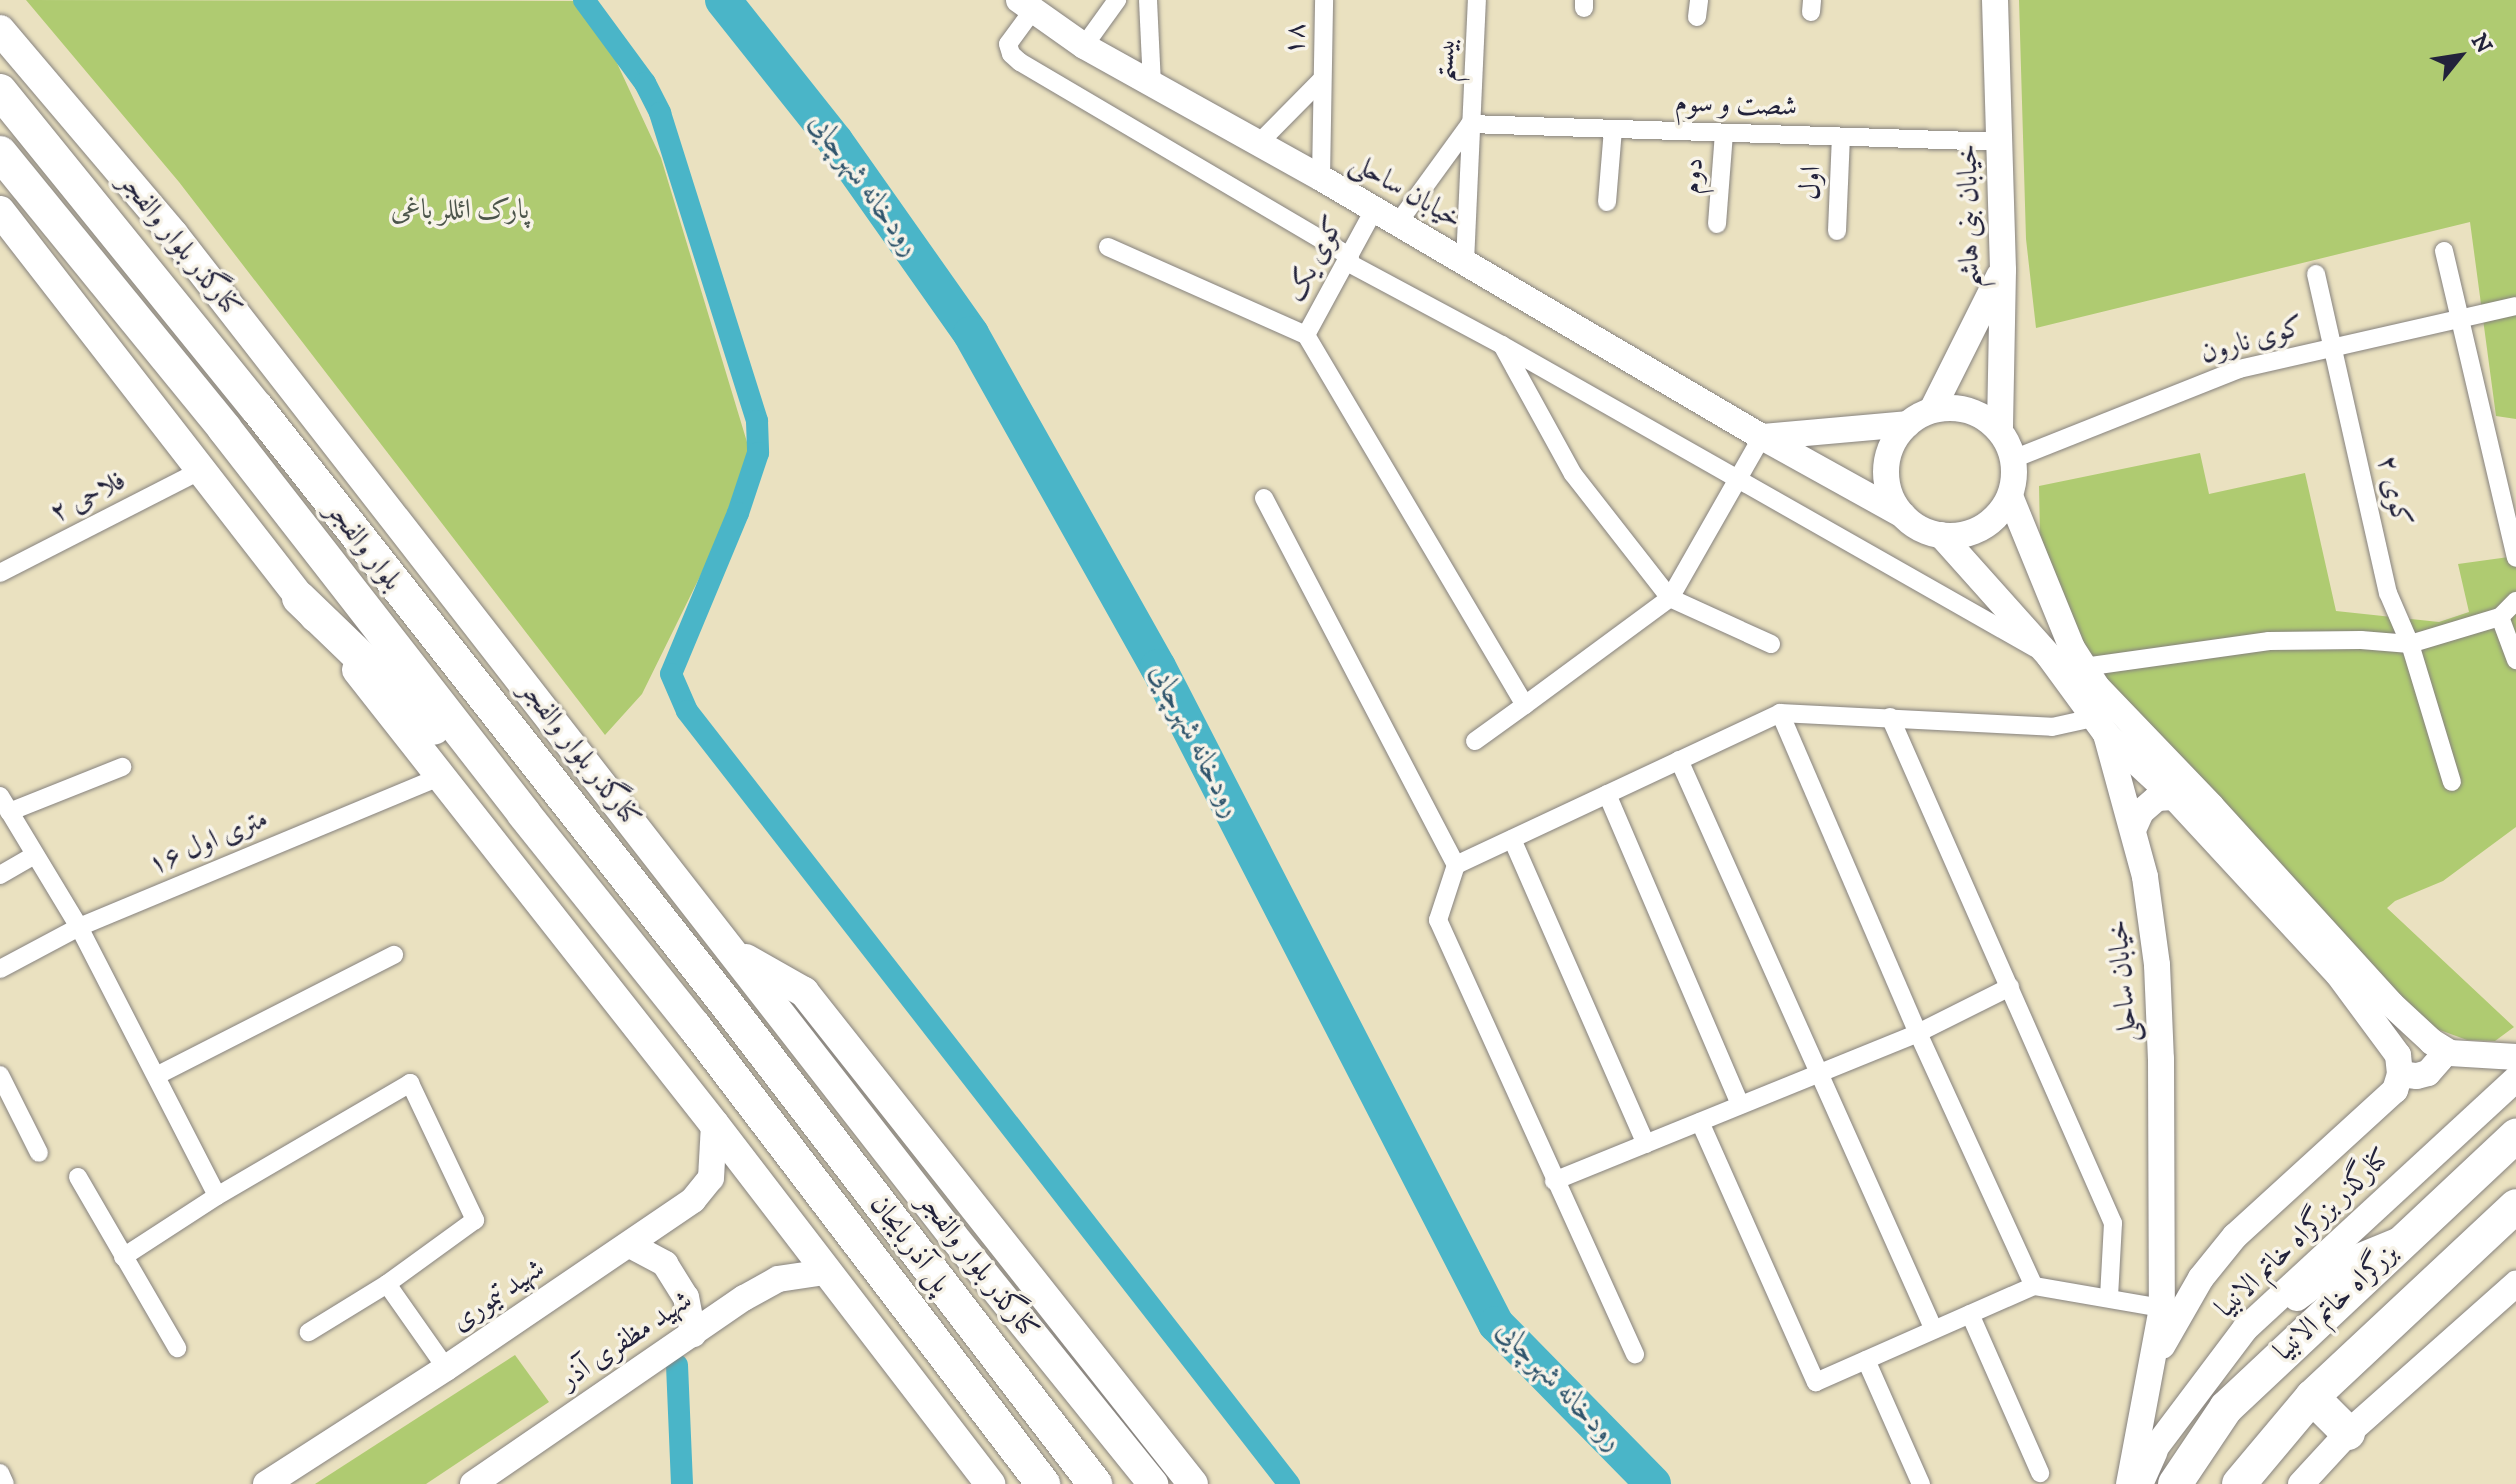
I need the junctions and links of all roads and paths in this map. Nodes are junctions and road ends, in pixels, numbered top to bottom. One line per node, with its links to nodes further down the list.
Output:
1 (1117, 0): 8 (street)
2 (1148, 0): 10 (street)
3 (1324, 0): 9 (street, ۱۸)
4 (1477, 0): 12 (street, بیستم)
5 (1995, 0): 16 (street, خیابان بنی هاشم)
6 (1026, 5): 8 (street, خیابان ساحلی); 28 (street)
7 (0, 30): 76 (main road, کنارگذر بلوار والفجر)
8 (1084, 46): 10 (street, خیابان ساحلی)
9 (1322, 79): 17 (street); 19 (street, ۱۸)
10 (1152, 85): 17 (street, خیابان ساحلی)
11 (0, 91): 59 (highway, بلوار والفجر)
12 (1470, 124): 13 (street, شصت و سوم); 23 (street); 29 (street, بیستم)
13 (1613, 129): 14 (street, شصت و سوم); 20 (street)
14 (1724, 133): 15 (street, شصت و سوم); 24 (street, دوم)
15 (1841, 137): 16 (street, شصت و سوم); 25 (street, اول)
16 (2001, 142): 30 (street, خیابان بنی هاشم)
17 (1258, 144): 19 (street, خیابان ساحلی)
18 (0, 153): 72 (highway, بلوار والفجر)
19 (1321, 178): 21 (street, خیابان ساحلی)
20 (1607, 202)
21 (1374, 210): 23 (street, خیابان ساحلی); 28 (street, کوی یک)
22 (0, 211): 42 (main road)
23 (1398, 223): 29 (street, خیابان ساحلی)
24 (1717, 224)
25 (1837, 231)
26 (1108, 247): 34 (street)
27 (2444, 251): 33 (street)
28 (1348, 259): 34 (street, کوی یک); 35 (street)
29 (1465, 262): 40 (street, خیابان ساحلی)
30 (2003, 270): 37 (street); 39 (street, خیابان بنی هاشم)
31 (2316, 274): 36 (street, کوی ۲)
32 (2516, 306): 33 (street, کوی نارون)
33 (2459, 319): 36 (street, کوی نارون); 48 (street)
34 (1306, 335): 60 (street)
35 (1502, 345): 43 (street); 51 (street)
36 (2332, 347): 41 (street, کوی نارون); 55 (street, کوی ۲)
37 (1932, 410): 38 (street); 39 (street)
38 (1907, 424): 40 (street); 46 (street)
39 (2000, 431): 41 (street)
40 (1762, 437): 43 (street); 46 (street, خیابان ساحلی)
41 (2013, 459): 44 (street)
42 (201, 470): 49 (street, فلاحی ۲); 50 (main road)
43 (1739, 477): 51 (street); 56 (street)
44 (2010, 496): 47 (street); 58 (street)
45 (1264, 498): 77 (street)
46 (1903, 515): 47 (street)
47 (1941, 535): 56 (street, خیابان ساحلی)
48 (2516, 558)
49 (0, 573)
50 (299, 598): 67 (main road); 72 (highway)
51 (1670, 598): 54 (street); 60 (street)
52 (2516, 601): 53 (street)
53 (2500, 617): 55 (street); 57 (street)
54 (1771, 644)
55 (2410, 644): 58 (street); 68 (street, کوی ۲)
56 (2049, 656): 63 (street, خیابان ساحلی)
57 (2516, 660)
58 (2084, 667): 87 (street)
59 (462, 672): 76 (main road); 84 (highway, بلوار والفجر)
60 (1525, 705): 64 (street)
61 (1780, 713): 62 (street); 65 (street); 86 (street)
62 (1890, 717): 63 (street); 83 (street)
63 (2100, 726): 70 (street); 73 (street, خیابان ساحلی)
64 (1475, 741)
65 (1679, 760): 69 (street); 89 (street)
66 (122, 767): 71 (street)
67 (442, 776): 79 (street, ۱۶ متری اول); 96 (main road)
68 (2452, 782)
69 (1607, 794): 74 (street); 94 (street)
70 (2174, 797): 73 (street); 90 (street)
71 (5, 804): 75 (street)
72 (524, 814): 85 (highway, بلوار والفجر)
73 (2133, 830): 112 (street, خیابان ساحلی)
74 (1512, 839): 77 (street); 98 (street)
75 (33, 856): 78 (street); 79 (street)
76 (660, 856): 80 (main road, کنارگذر بلوار والفجر)
77 (1456, 865): 101 (street)
78 (0, 875)
79 (79, 927): 82 (street, ۱۶ متری اول); 92 (street)
80 (735, 952): 135 (main road, کنارگذر بلوار والفجر); 136 (main road)
81 (394, 955): 92 (street)
82 (0, 969)
83 (2010, 987): 86 (street); 111 (street)
84 (725, 1002): 134 (highway, پل آذربایجان)
85 (694, 1026): 133 (highway, پل آذربایجان)
86 (1918, 1033): 89 (street); 110 (street)
87 (2441, 1049): 88 (street); 90 (street)
88 (2516, 1057)
89 (1820, 1073): 94 (street); 114 (street)
90 (2400, 1074): 121 (street)
91 (0, 1075): 99 (street)
92 (158, 1075): 102 (street)
93 (2516, 1079): 120 (street, کنارگذر بزرگراه خاتم الانبیا)
94 (1740, 1105): 95 (street)
95 (1700, 1122): 98 (street); 119 (street)
96 (714, 1124): 105 (street, شهید تیموری); 107 (main road)
97 (2516, 1136): 104 (highway, بزرگراه خاتم الانبیا)
98 (1646, 1144): 101 (street)
99 (39, 1153)
100 (78, 1177): 106 (street)
101 (1554, 1181): 118 (street)
102 (217, 1196): 106 (street); 108 (street)
103 (2516, 1206): 123 (highway, بزرگراه خاتم الانبیا)
104 (2405, 1238): 120 (street); 140 (highway, بزرگراه خاتم الانبیا)
105 (630, 1245): 116 (street); 122 (street, شهید تیموری)
106 (123, 1257): 117 (street)
107 (825, 1272): 116 (street, شهید مظفری آذر); 132 (main road)
108 (387, 1284): 115 (street); 122 (street)
109 (2516, 1284): 124 (street)
110 (2034, 1286): 111 (street); 113 (street)
111 (2109, 1298): 112 (street)
112 (2162, 1308): 121 (street, خیابان ساحلی)
113 (1970, 1314): 114 (street); 128 (street)
114 (1934, 1330): 119 (street)
115 (309, 1332)
116 (693, 1334): 129 (street, شهید مظفری آذر)
117 (177, 1348)
118 (1635, 1354)
119 (1866, 1360): 137 (street)
120 (2219, 1361): 126 (street, کنارگذر بزرگراه خاتم الانبیا)
121 (2152, 1365): 138 (street, خیابان ساحلی)
122 (446, 1368): 131 (street, شهید تیموری)
123 (2312, 1397): 124 (highway); 125 (highway, بزرگراه خاتم الانبیا)
124 (2348, 1433): 143 (street)
125 (2269, 1444): 141 (highway, بزرگراه خاتم الانبیا); 142 (highway)
126 (2153, 1451): 139 (main road)
127 (0, 1473): 130 (street)
128 (2040, 1473)
129 (475, 1483)
130 (5, 1484)
131 (266, 1484)
132 (990, 1484)
133 (1043, 1484)
134 (1095, 1484)
135 (1153, 1484)
136 (1193, 1484)
137 (1921, 1484)
138 (2129, 1484)
139 (2138, 1484)
140 (2175, 1484)
141 (2239, 1484)
142 (2262, 1484)
143 (2301, 1484)

